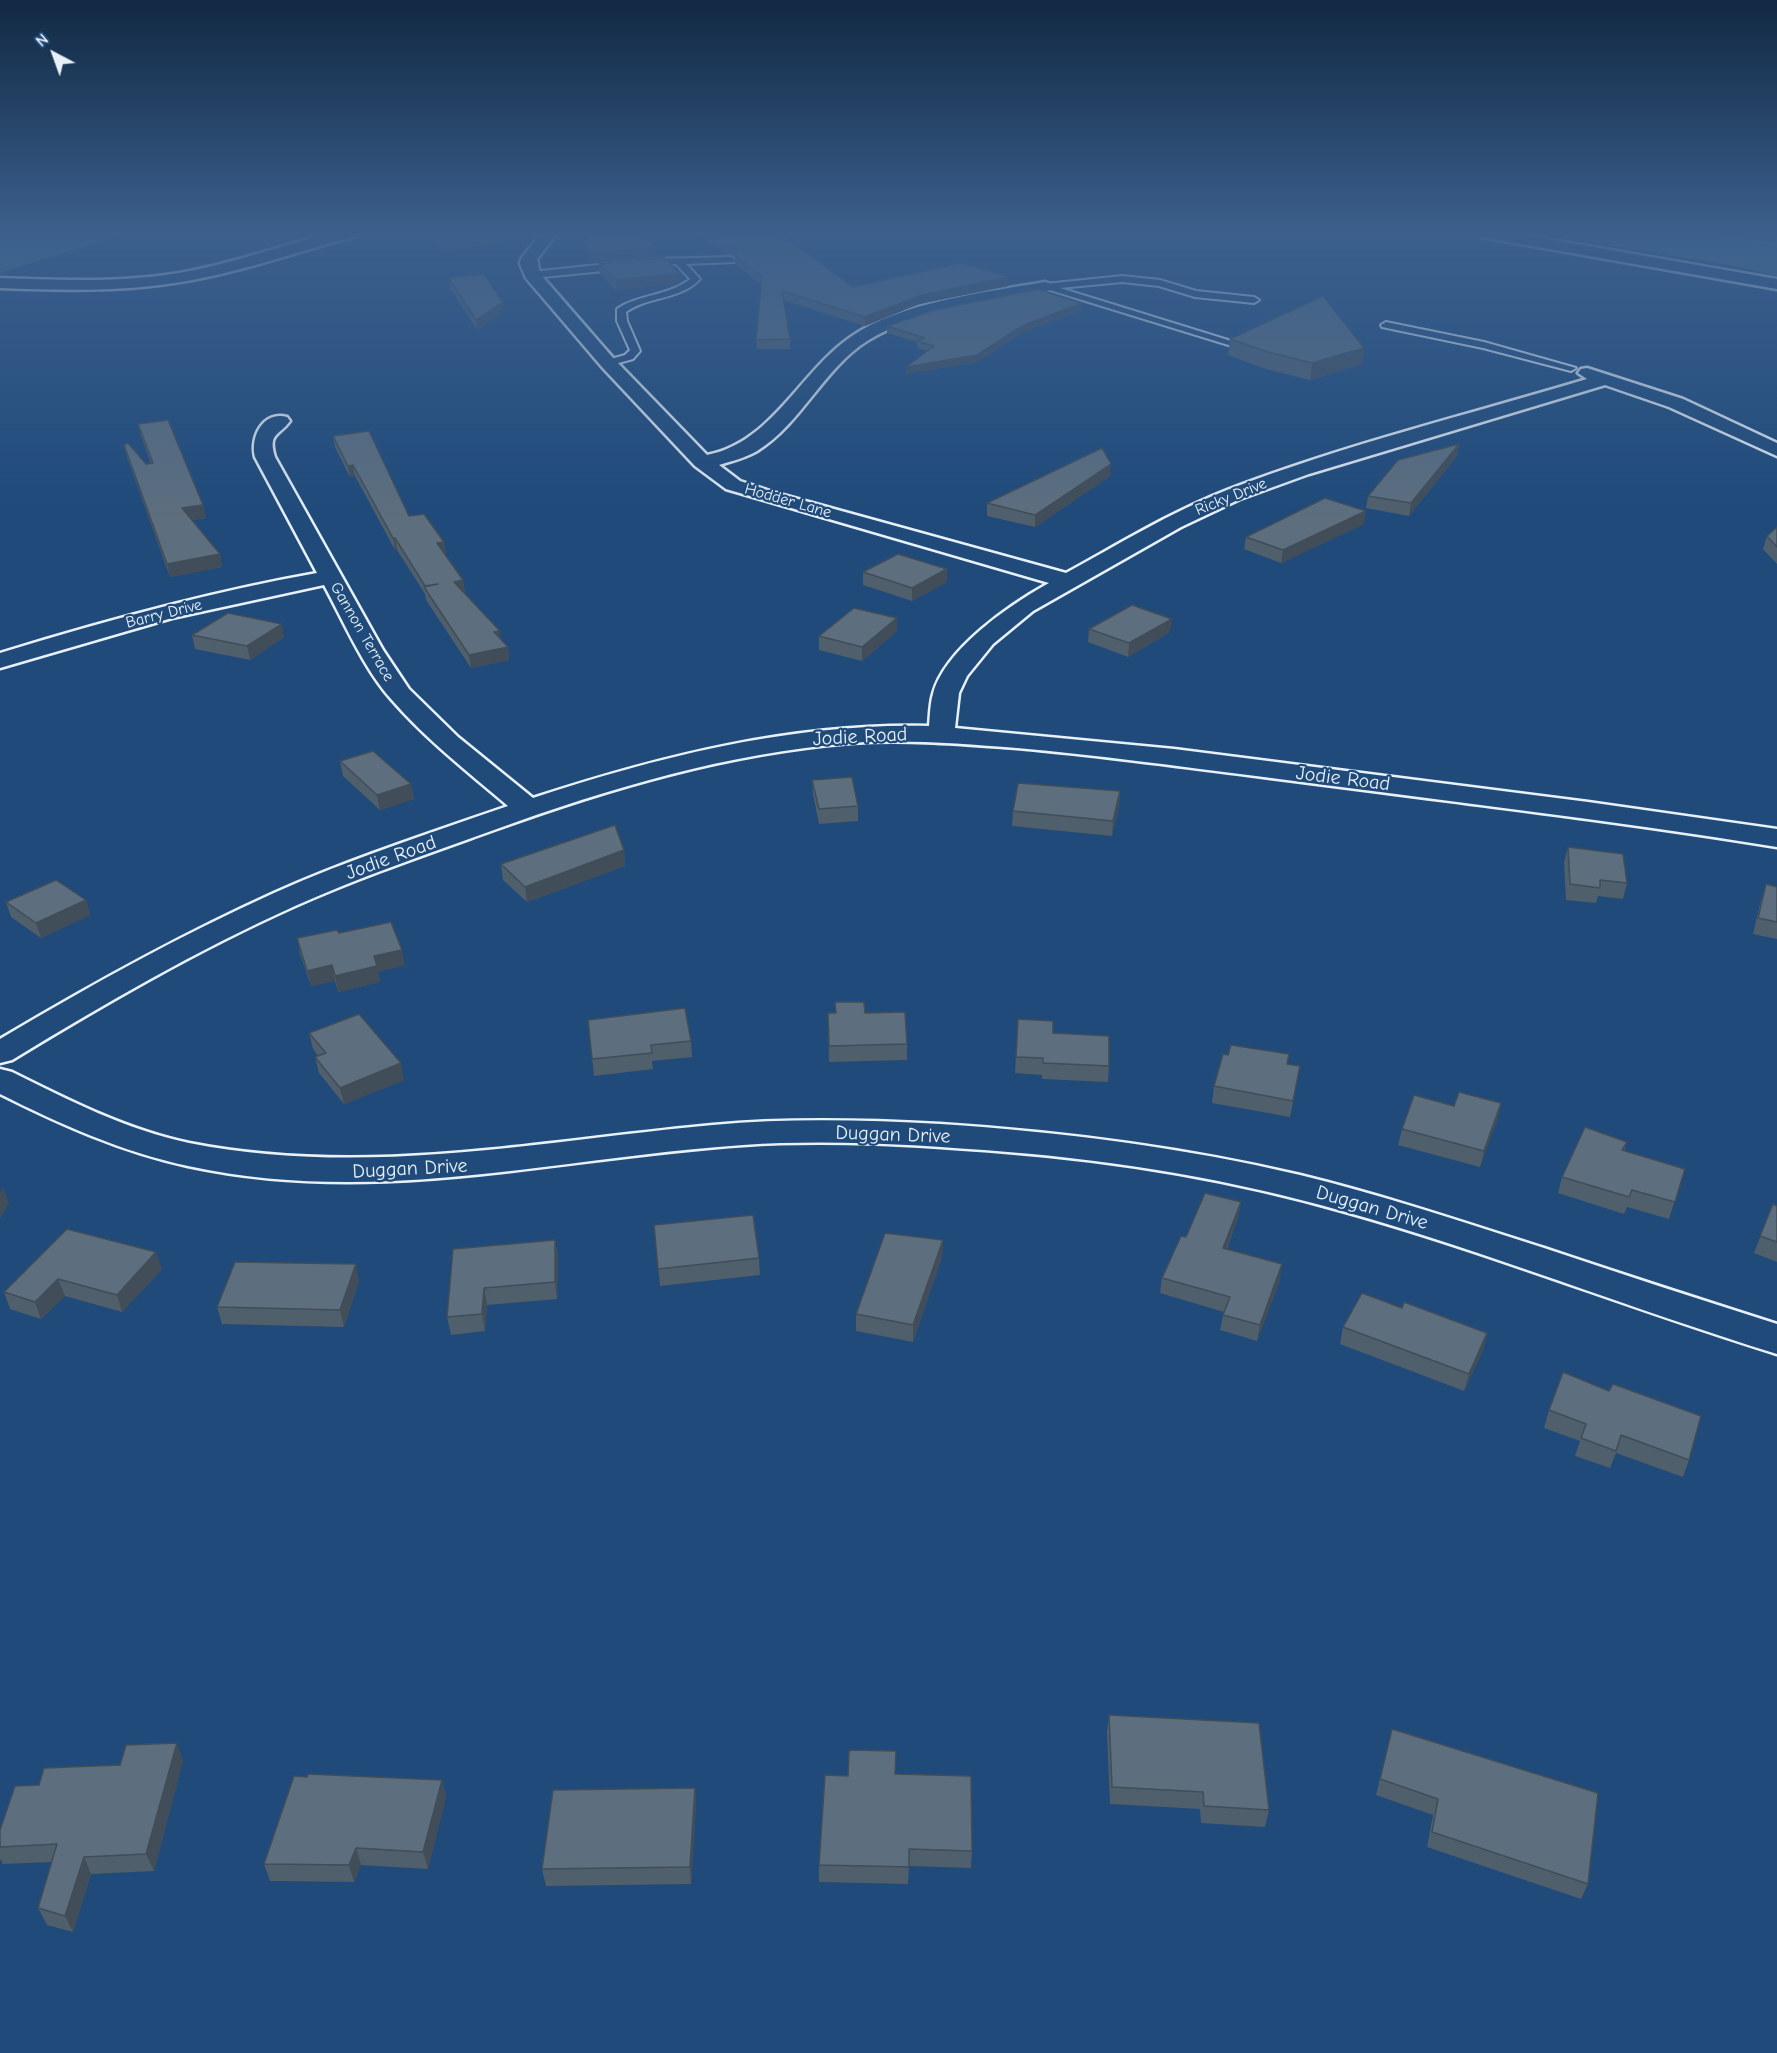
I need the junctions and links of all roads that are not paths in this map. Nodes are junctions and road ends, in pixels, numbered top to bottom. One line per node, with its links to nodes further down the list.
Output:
1 (578, 328): 7 (street, Hodder Lane)
2 (626, 328): 7 (lane)
3 (879, 328): 12 (street)
4 (1181, 328): 6 (lane)
5 (1400, 328): 8 (lane)
6 (1239, 345)
7 (608, 363): 12 (street, Hodder Lane)
8 (1571, 368): 9 (street)
9 (1607, 380): 11 (street); 14 (street, Ricky Drive)
10 (280, 421): 13 (street, Gannon Terrace)
11 (1777, 450)
12 (702, 462): 14 (street, Hodder Lane)
13 (330, 577): 15 (street, Barry Drive); 17 (street, Gannon Terrace)
14 (1069, 581): 16 (street, Ricky Drive)
15 (0, 661)
16 (941, 734): 17 (street, Jodie Road); 18 (street, Jodie Road)
17 (528, 808): 19 (street, Jodie Road)
18 (1777, 838)
19 (0, 1053)
20 (0, 1080): 21 (street, Duggan Drive)
21 (1777, 1339)

